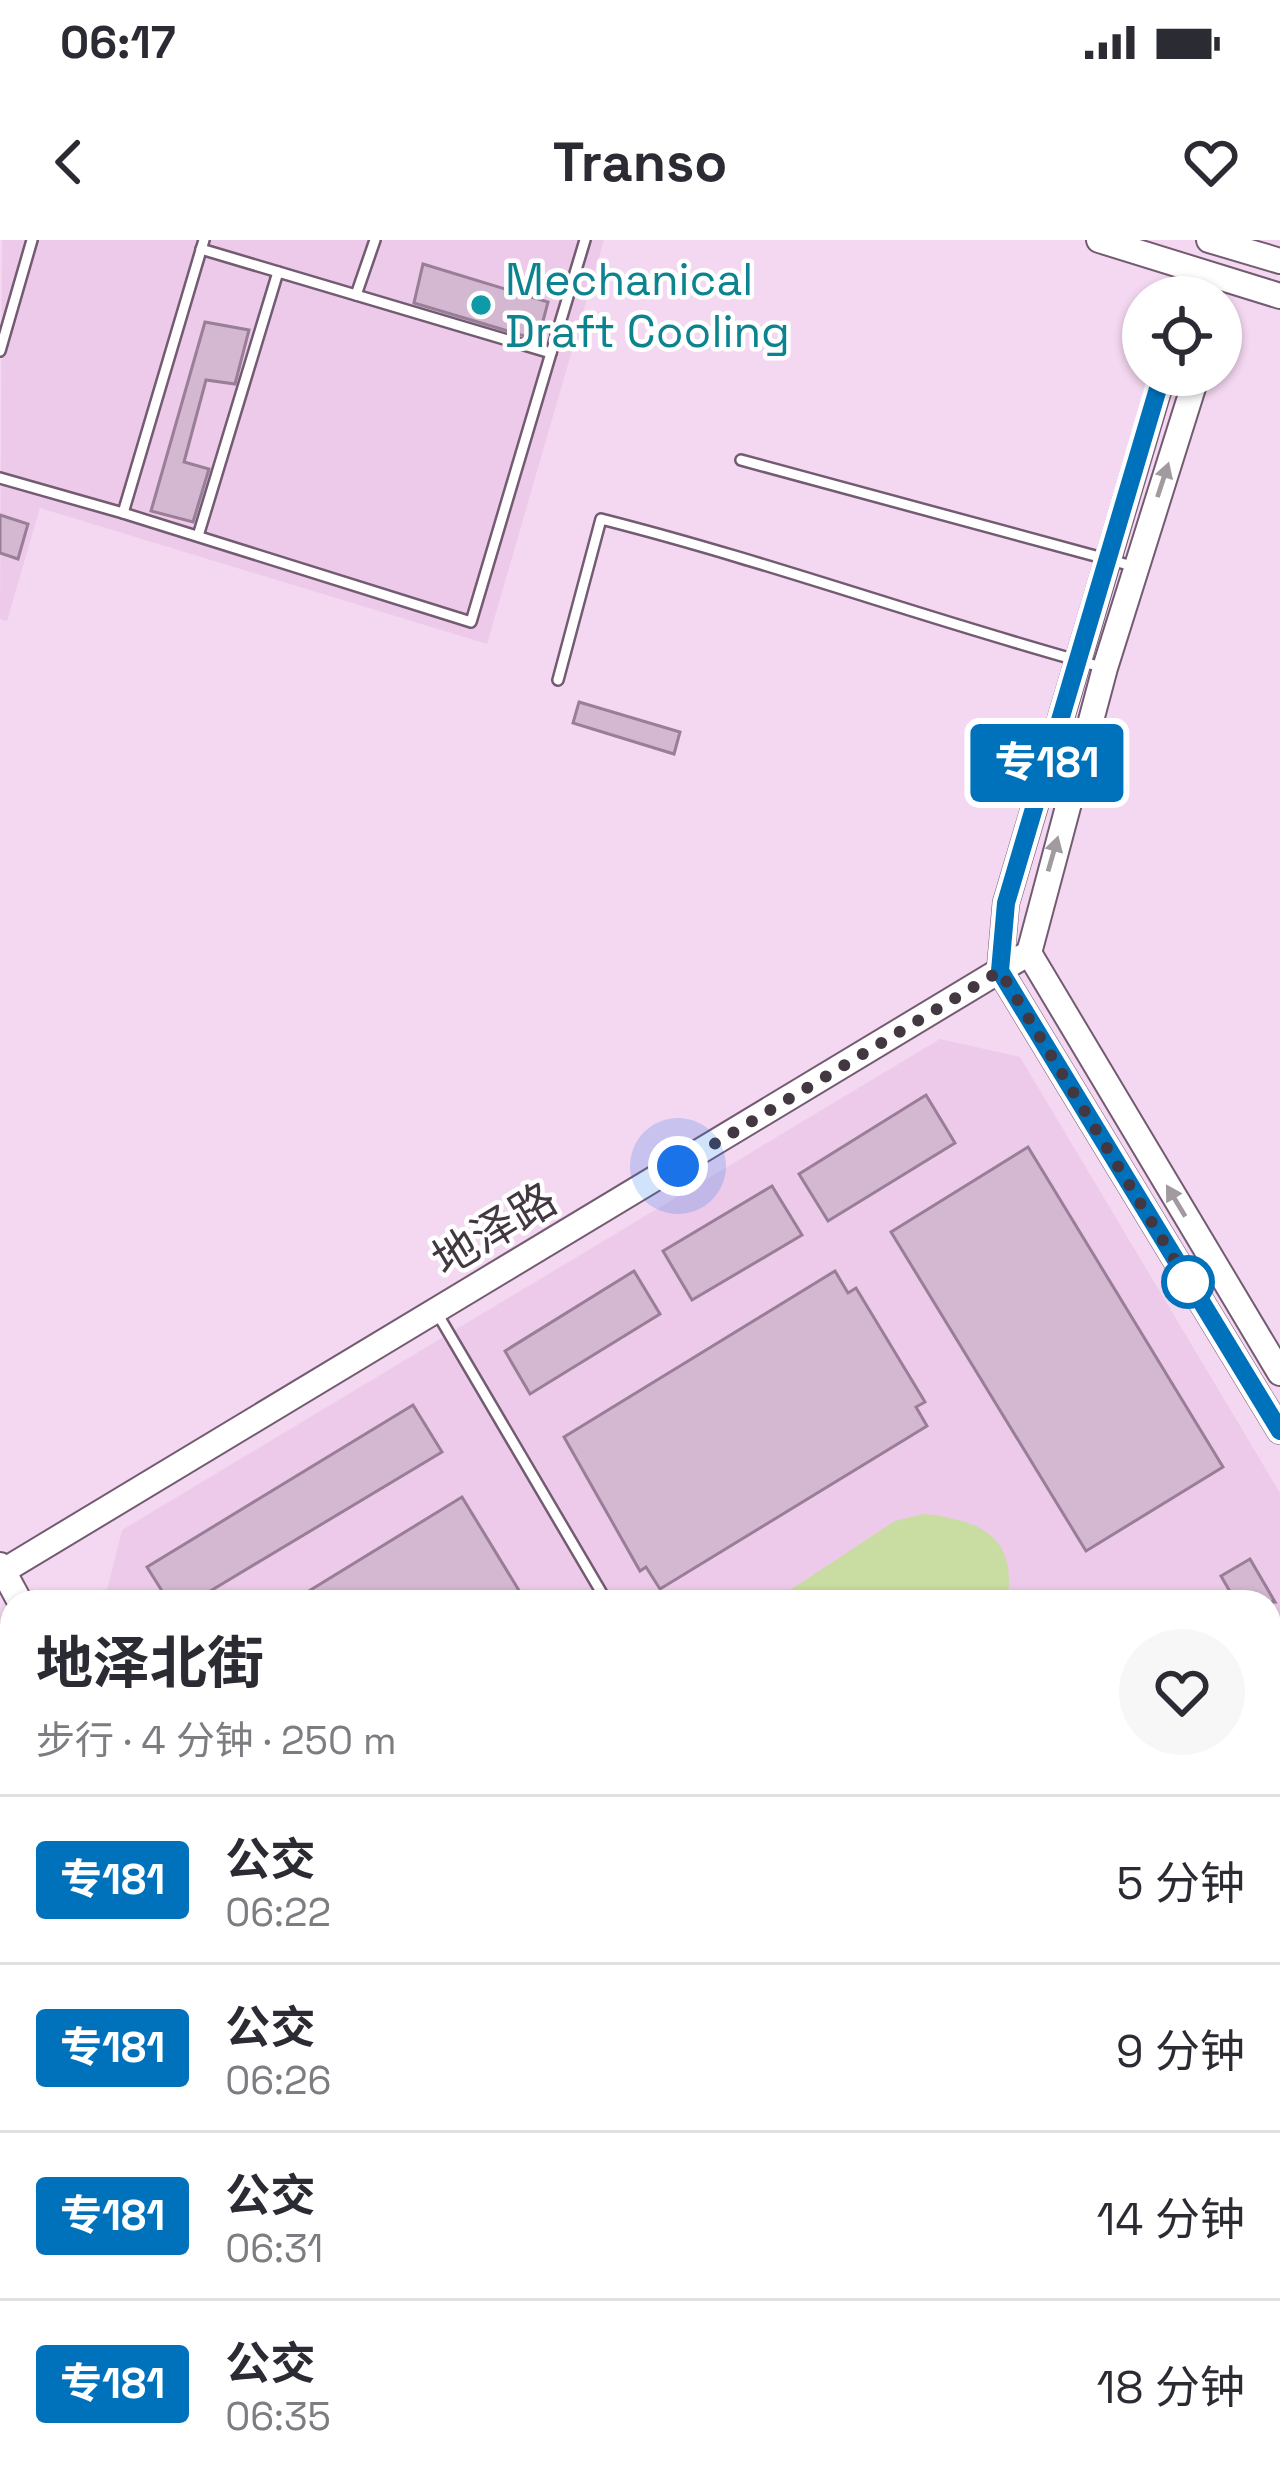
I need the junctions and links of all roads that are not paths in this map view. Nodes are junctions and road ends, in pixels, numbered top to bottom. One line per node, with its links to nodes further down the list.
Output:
1 (32, 240): 17 (lane)
2 (375, 240): 15 (lane)
3 (584, 240): 18 (lane)
4 (1099, 240): 9 (street)
5 (1206, 240): 7 (street); 9 (street)
6 (203, 244): 10 (lane); 23 (lane)
7 (1237, 244): 8 (street); 13 (street)
8 (1280, 261)
9 (1194, 270): 11 (street); 12 (street)
10 (278, 272): 15 (lane); 24 (lane)
11 (1192, 276)
12 (1203, 276)
13 (1228, 276)
14 (1242, 291): 16 (street)
15 (356, 295): 18 (lane)
16 (1280, 296)
17 (0, 351)
18 (551, 353): 24 (lane)
19 (1156, 396): 25 (street)
20 (1190, 396): 26 (street, one-way to 20)
21 (740, 460): 25 (lane)
22 (0, 478): 23 (lane)
23 (123, 513): 24 (lane)
24 (198, 536)
25 (1108, 560): 26 (lane); 27 (street)
26 (1136, 567): 28 (street)
27 (1078, 660): 28 (lane); 29 (lane); 31 (street)
28 (1105, 668): 30 (street, one-way to 28)
29 (559, 680)
30 (1029, 953): 31 (street, 地泽路); 33 (street, one-way to 30)
31 (1000, 971): 32 (street, 地泽路); 34 (street)
32 (437, 1313): 35 (street, 地泽路); 36 (lane)
33 (1280, 1373)
34 (1280, 1431)
35 (1, 1570)
36 (600, 1590)

